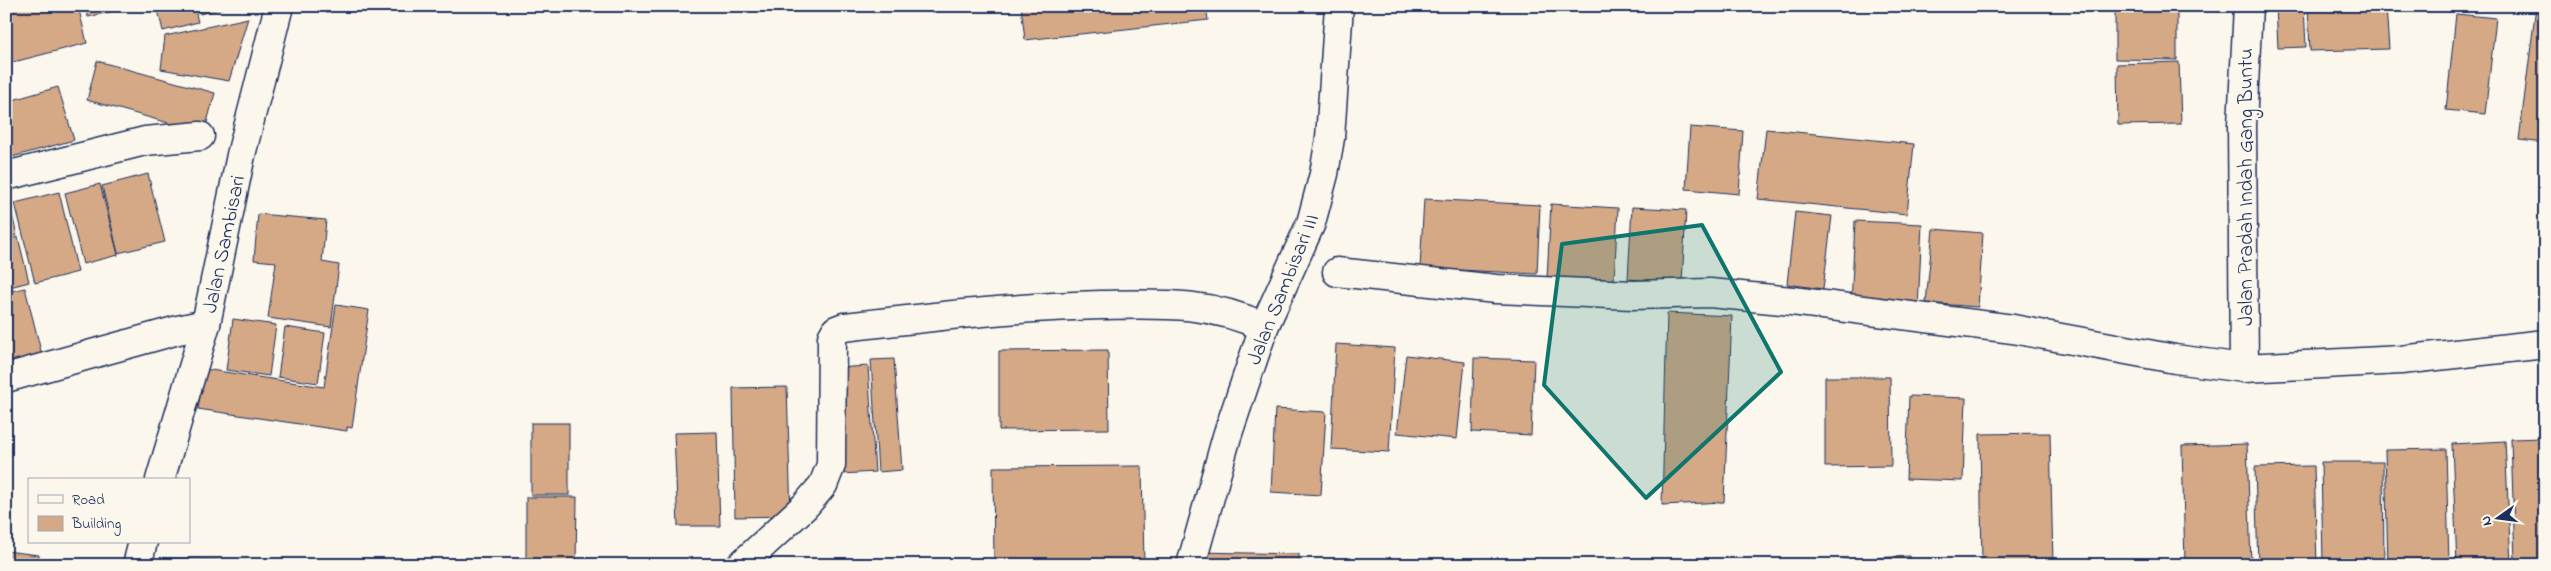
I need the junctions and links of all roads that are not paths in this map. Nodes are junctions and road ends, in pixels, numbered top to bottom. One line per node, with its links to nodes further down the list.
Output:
1 (279, 6): 7 (street, Jalan Sambisari)
2 (1339, 6): 8 (street, Jalan Sambisari III)
3 (2248, 6): 10 (street, Jalan Pradah Indah Gang Buntu)
4 (200, 136): 5 (street)
5 (6, 176)
6 (1337, 272): 10 (street)
7 (206, 324): 11 (street); 12 (street, Jalan Sambisari)
8 (1264, 327): 15 (street); 16 (street, Jalan Sambisari III)
9 (2545, 344): 10 (street)
10 (2244, 368)
11 (6, 378)
12 (161, 478)
13 (142, 544): 14 (street)
14 (137, 565)
15 (741, 565)
16 (1191, 565)

